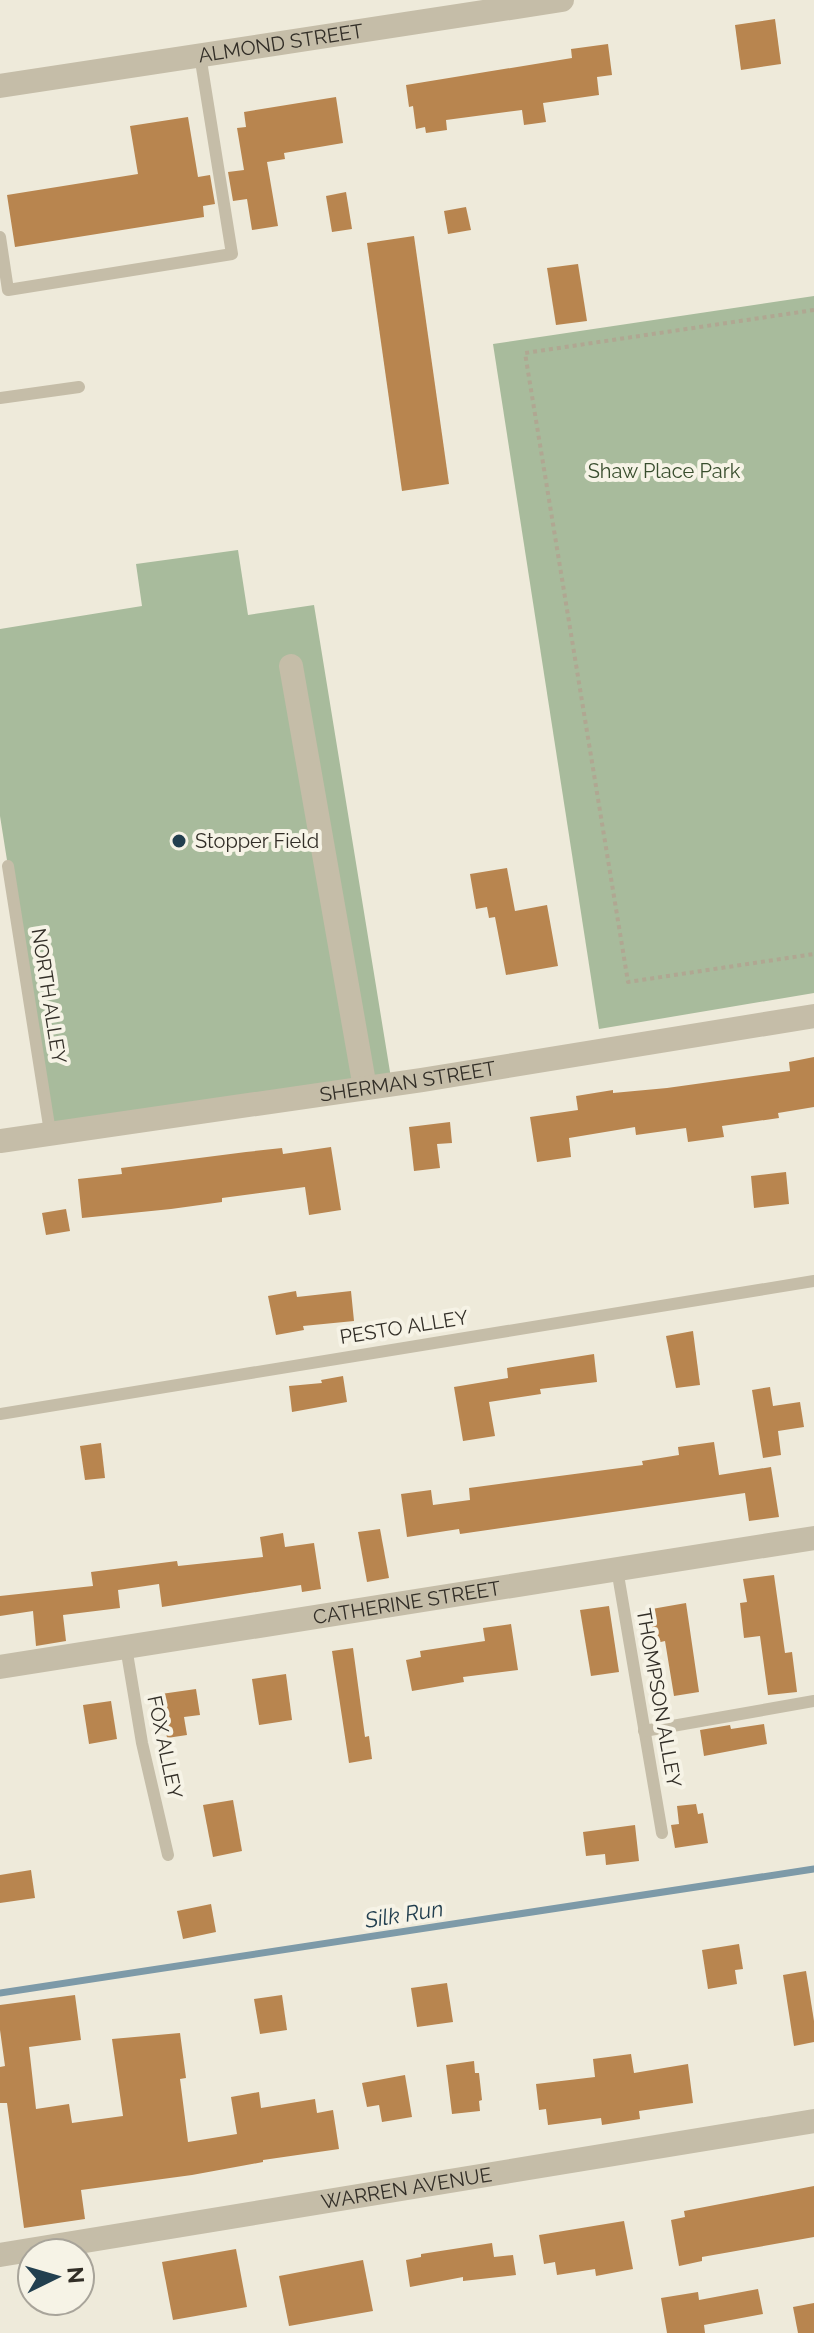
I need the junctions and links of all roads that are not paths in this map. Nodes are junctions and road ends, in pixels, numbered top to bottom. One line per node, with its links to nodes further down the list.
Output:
1 (562, 0): 2 (street, ALMOND STREET)
2 (516, 4): 3 (street, ALMOND STREET)
3 (200, 55): 4 (street, ALMOND STREET); 5 (lane)
4 (0, 86)
5 (0, 237)
6 (79, 387): 7 (lane)
7 (0, 398)
8 (291, 666): 11 (street)
9 (8, 866): 12 (lane, NORTH ALLEY)
10 (814, 1016): 11 (street, SHERMAN STREET)
11 (365, 1088): 12 (street, SHERMAN STREET)
12 (50, 1132): 13 (street, SHERMAN STREET)
13 (0, 1141)
14 (814, 1281): 15 (lane, PESTO ALLEY)
15 (0, 1414)
16 (814, 1538): 17 (street, CATHERINE STREET)
17 (617, 1569): 18 (street, CATHERINE STREET); 21 (lane, THOMPSON ALLEY)
18 (126, 1647): 19 (street, CATHERINE STREET); 23 (lane, FOX ALLEY)
19 (0, 1667)
20 (814, 1701): 21 (lane)
21 (644, 1731): 22 (lane, THOMPSON ALLEY)
22 (662, 1833)
23 (168, 1855)
24 (814, 2121): 25 (street, WARREN AVENUE)
25 (0, 2255)

